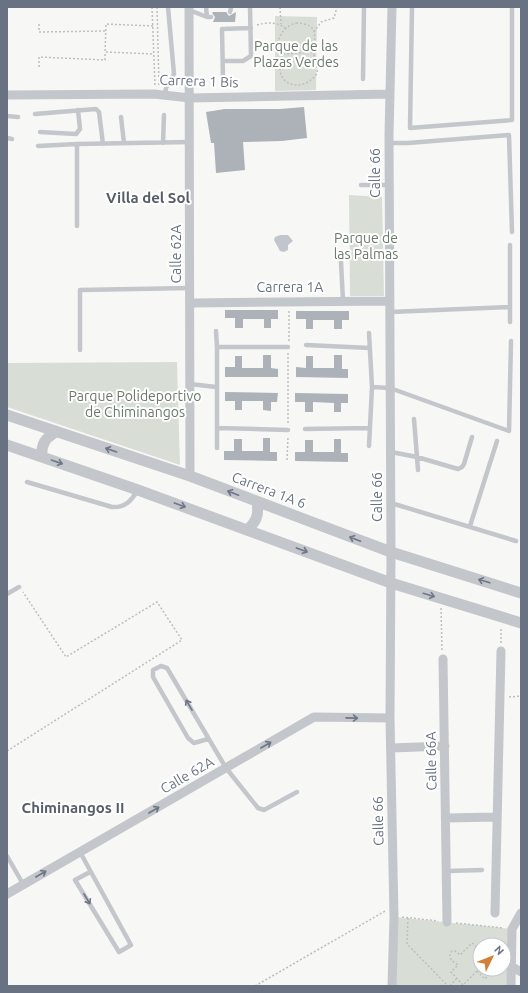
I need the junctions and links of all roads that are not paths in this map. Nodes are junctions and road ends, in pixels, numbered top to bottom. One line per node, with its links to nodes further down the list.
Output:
1 (168, 7): 13 (lane)
2 (206, 7): 8 (lane)
3 (250, 7): 9 (lane)
4 (364, 7): 12 (lane)
5 (392, 7): 14 (street, Calle 66)
6 (412, 7): 7 (lane)
7 (512, 7)
8 (189, 8): 16 (street, Calle 62A)
9 (250, 28): 10 (lane); 10 (lane)
10 (222, 61): 11 (lane)
11 (223, 79)
12 (363, 79)
13 (162, 94): 15 (street, Carrera 1 Bis); 16 (street, Carrera 1 Bis)
14 (390, 94): 16 (street, Carrera 1 Bis); 27 (street, Calle 66)
15 (7, 95)
16 (190, 98): 25 (street, Calle 62A)
17 (78, 110): 18 (lane); 23 (lane); 29 (lane)
18 (35, 114)
19 (164, 115): 24 (lane)
20 (7, 116): 22 (lane)
21 (122, 116): 26 (lane)
22 (18, 117)
23 (40, 132)
24 (163, 142): 25 (lane); 26 (lane)
25 (190, 142): 37 (street, Calle 62A)
26 (124, 143): 29 (lane)
27 (389, 143): 32 (street, Calle 66); 34 (lane)
28 (78, 144): 29 (lane); 30 (lane); 33 (lane)
29 (103, 144)
30 (38, 146)
31 (361, 185): 32 (lane)
32 (390, 185): 39 (street, Calle 66)
33 (77, 226)
34 (512, 232)
35 (510, 245): 41 (lane)
36 (341, 262): 38 (lane)
37 (190, 288): 40 (street, Calle 62A); 51 (lane)
38 (343, 301): 39 (street, Carrera 1A); 40 (street, Carrera 1A)
39 (390, 301): 42 (street, Calle 66)
40 (190, 303): 52 (street, Calle 62A)
41 (509, 307): 42 (lane); 43 (lane)
42 (390, 312): 55 (street, Calle 66)
43 (510, 322)
44 (216, 331): 48 (lane)
45 (369, 332): 50 (lane)
46 (511, 341): 55 (lane)
47 (306, 345): 50 (lane)
48 (217, 347): 49 (lane); 53 (lane)
49 (288, 347)
50 (370, 348): 54 (lane)
51 (80, 350)
52 (190, 384): 53 (lane); 72 (street, Calle 62A)
53 (216, 387): 58 (lane)
54 (372, 387): 55 (lane); 59 (lane)
55 (390, 388): 68 (street, Calle 66)
56 (7, 415): 62 (street, Carrera 1A 6)
57 (414, 419): 70 (lane)
58 (217, 428): 61 (lane); 67 (lane)
59 (370, 428): 60 (lane); 66 (lane)
60 (305, 429)
61 (288, 430)
62 (56, 432): 69 (street); 72 (street, Carrera 1A 6, one-way to 62)
63 (472, 436): 70 (lane)
64 (497, 441): 77 (lane)
65 (7, 446): 69 (street)
66 (369, 446)
67 (217, 448)
68 (391, 452): 70 (lane); 76 (street, Calle 66)
69 (42, 457): 74 (street, one-way to 74)
70 (417, 457): 71 (lane)
71 (418, 470)
72 (190, 476): 75 (street, Carrera 1A 6, one-way to 72)
73 (27, 482): 74 (lane)
74 (138, 490): 78 (street, one-way to 78)
75 (257, 502): 78 (street); 80 (street, Carrera 1A 6, one-way to 75)
76 (391, 503): 77 (lane); 80 (street, Calle 66)
77 (470, 526): 79 (lane)
78 (247, 530): 81 (street, one-way to 81)
79 (516, 541)
80 (391, 552): 81 (street, Calle 66); 83 (street, Carrera 1A 6, one-way to 80)
81 (391, 583): 85 (street, one-way to 85); 88 (street, Calle 66)
82 (19, 587): 84 (lane)
83 (521, 593)
84 (7, 594)
85 (521, 623)
86 (500, 651): 94 (street)
87 (443, 659): 90 (street, Calle 66A)
88 (390, 718): 91 (street, Calle 66); 92 (street, Calle 62A, one-way to 88)
89 (208, 739): 89 (lane, one-way to 89); 92 (lane)
90 (445, 746): 91 (street); 95 (street, Calle 66A)
91 (391, 748): 109 (street, Calle 66)
92 (226, 768): 93 (lane); 96 (street, Calle 62A, one-way to 92)
93 (297, 792)
94 (497, 817): 95 (street); 103 (street)
95 (446, 818): 98 (street, Calle 66A)
96 (80, 852): 100 (lane); 101 (street, Calle 62A, one-way to 96)
97 (7, 856): 101 (lane)
98 (447, 870): 99 (lane); 105 (street, Calle 66A)
99 (482, 870)
100 (90, 872): 100 (lane, one-way to 100)
101 (23, 884): 102 (street, Calle 62A)
102 (7, 894)
103 (495, 913)
104 (521, 913): 106 (street)
105 (447, 922)
106 (512, 937)
107 (512, 967): 108 (street)
108 (521, 972)
109 (392, 986)

